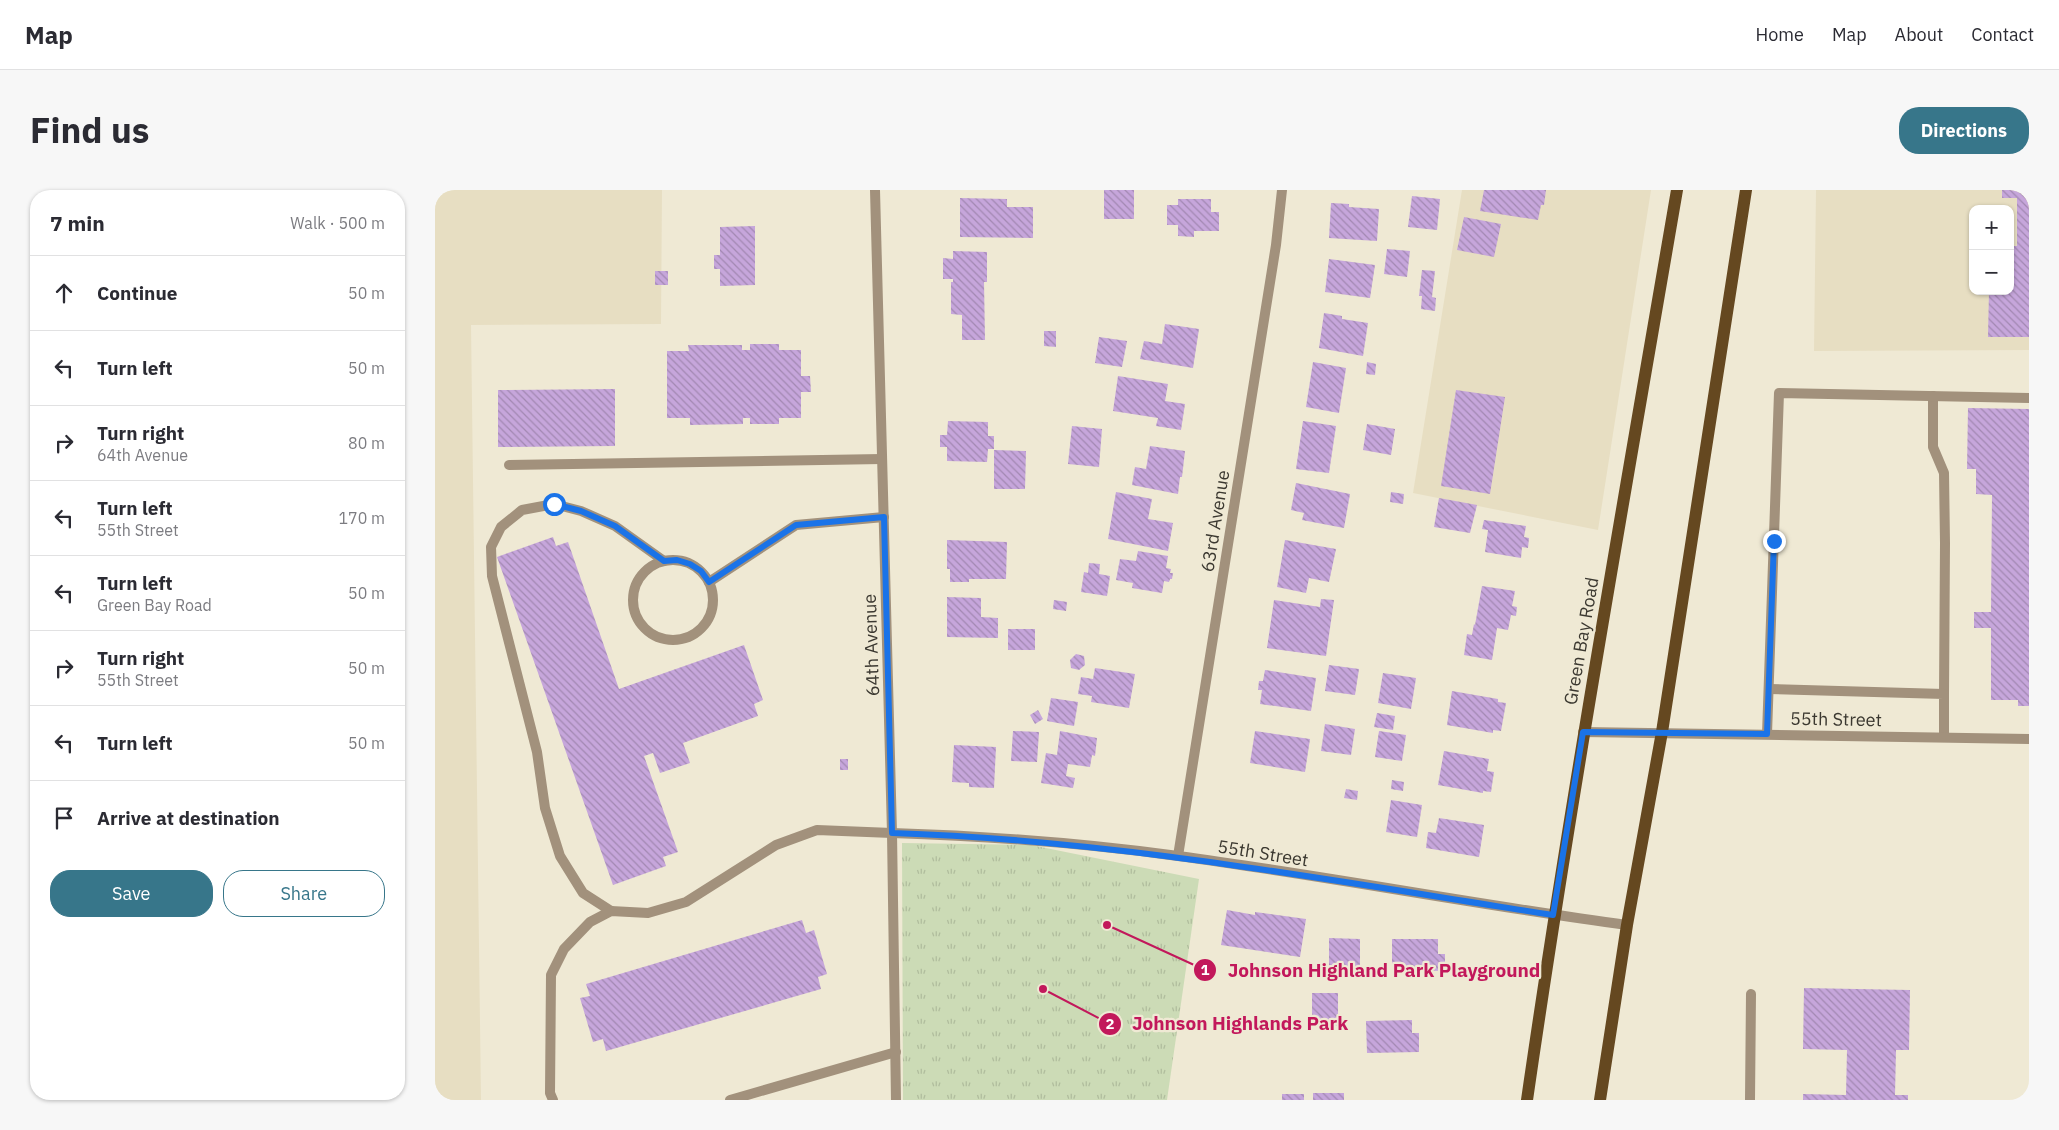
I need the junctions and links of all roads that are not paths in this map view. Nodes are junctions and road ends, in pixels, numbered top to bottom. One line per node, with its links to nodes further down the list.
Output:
1 (875, 190): 7 (street, 64th Avenue)
2 (1281, 190): 20 (street, 63rd Avenue)
3 (1677, 190): 14 (main road, Green Bay Road)
4 (1746, 190): 15 (main road)
5 (1933, 396): 6 (street); 12 (street); 13 (street)
6 (2029, 398)
7 (882, 459): 8 (street); 9 (street, 64th Avenue)
8 (509, 465)
9 (884, 517): 11 (street); 19 (street, 64th Avenue)
10 (664, 561): 11 (street); 11 (street); 21 (street)
11 (709, 582)
12 (1769, 689): 13 (street); 16 (street)
13 (1944, 694): 17 (street)
14 (1583, 732): 15 (street, 55th Street); 22 (main road, Green Bay Road)
15 (1662, 732): 16 (street, 55th Street); 23 (main road)
16 (1767, 734): 17 (street, 55th Street)
17 (1944, 737): 18 (street, 55th Street)
18 (2029, 739)
19 (892, 833): 20 (street, 55th Street); 21 (street, 55th Street); 25 (street, 64th Avenue)
20 (1178, 856): 22 (street, 55th Street)
21 (611, 911): 26 (street)
22 (1553, 915): 23 (street, 55th Street); 29 (main road, Green Bay Road)
23 (1627, 925): 30 (main road)
24 (1751, 994): 31 (street)
25 (896, 1052): 27 (street); 28 (street, 64th Avenue)
26 (553, 1100)
27 (730, 1100)
28 (896, 1100)
29 (1527, 1100)
30 (1600, 1100)
31 (1750, 1100)

